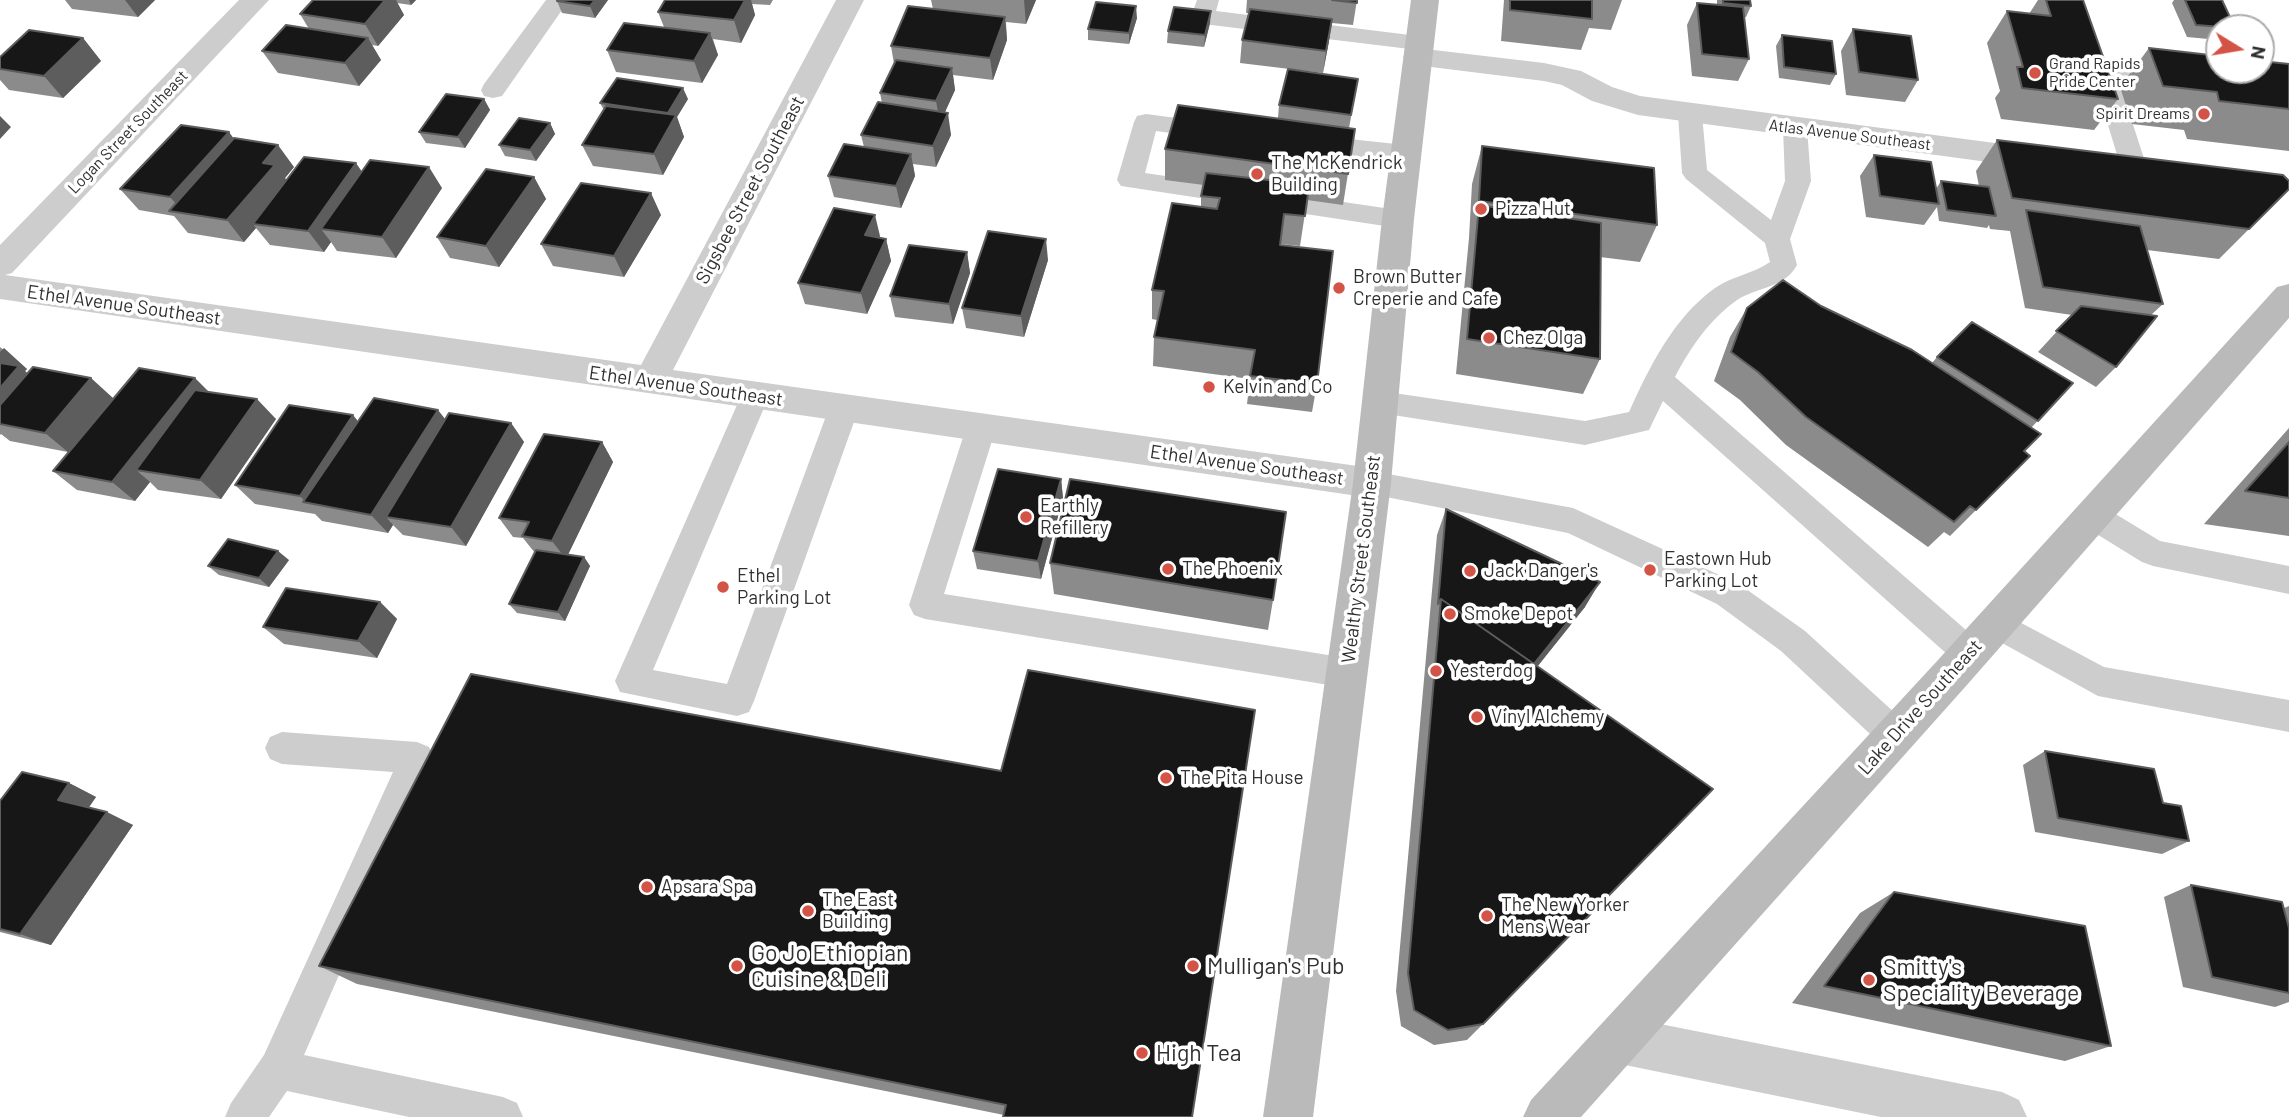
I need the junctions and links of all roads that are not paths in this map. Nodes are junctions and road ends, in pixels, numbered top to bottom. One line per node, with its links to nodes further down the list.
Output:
1 (255, 0): 18 (street, Logan Street Southeast)
2 (558, 0): 8 (lane)
3 (850, 0): 22 (street, Sigsbee Street Southeast)
4 (1208, 0): 6 (lane)
5 (1425, 0): 6 (main road, Wealthy Street Southeast)
6 (1417, 50): 9 (street, Atlas Avenue Southeast); 13 (main road, Wealthy Street Southeast)
7 (2196, 76): 15 (lane)
8 (493, 90)
9 (1690, 114): 10 (street, Atlas Avenue Southeast); 17 (lane)
10 (1794, 128): 14 (street, Atlas Avenue Southeast); 17 (lane)
11 (1238, 134): 16 (lane)
12 (1291, 140): 13 (lane)
13 (1406, 154): 16 (main road, Wealthy Street Southeast)
14 (2067, 162)
15 (2135, 171)
16 (1398, 219): 24 (main road, Wealthy Street Southeast)
17 (1777, 239): 21 (lane)
18 (0, 265)
19 (0, 287): 22 (street, Ethel Avenue Southeast)
20 (2289, 296): 28 (main road, Lake Drive Southeast)
21 (1658, 379): 24 (lane); 30 (lane)
22 (650, 381): 23 (street, Ethel Avenue Southeast)
23 (755, 396): 25 (street, Ethel Avenue Southeast); 25 (lane)
24 (1380, 402): 27 (main road, Wealthy Street Southeast)
25 (845, 408): 26 (street, Ethel Avenue Southeast)
26 (981, 428): 27 (street, Ethel Avenue Southeast); 31 (lane)
27 (1372, 483): 31 (main road, Wealthy Street Southeast); 33 (lane)
28 (2093, 516): 29 (lane); 30 (main road, Lake Drive Southeast)
29 (2289, 580)
30 (1982, 638): 32 (lane); 33 (main road, Lake Drive Southeast)
31 (1347, 673): 40 (main road, Wealthy Street Southeast)
32 (2289, 716)
33 (1895, 735): 35 (main road, Lake Drive Southeast)
34 (282, 748): 36 (lane)
35 (1620, 1040): 37 (street); 41 (main road, Lake Drive Southeast)
36 (278, 1069): 38 (lane); 39 (lane)
37 (1990, 1116)
38 (245, 1117)
39 (503, 1117)
40 (1288, 1117)
41 (1548, 1117)

